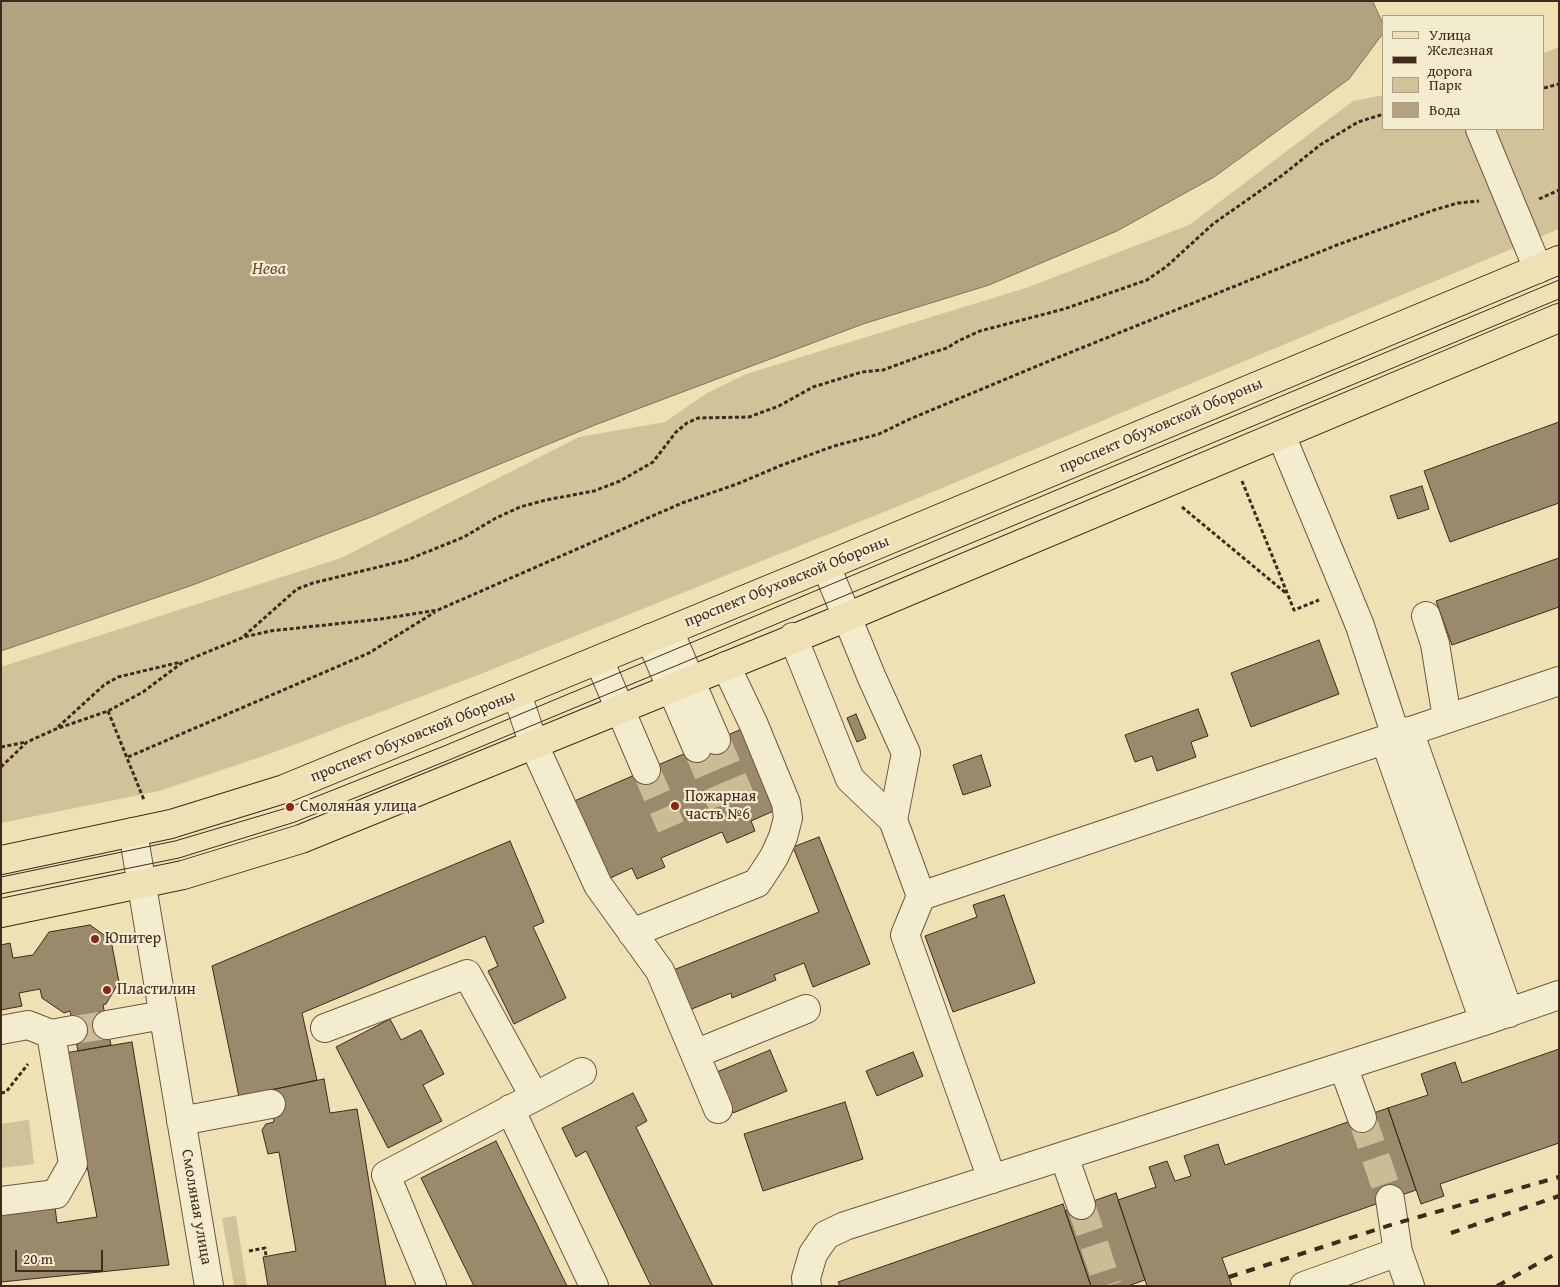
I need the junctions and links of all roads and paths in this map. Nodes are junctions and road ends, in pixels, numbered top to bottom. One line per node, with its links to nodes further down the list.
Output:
1 (1559, 84): 2 (path)
2 (1545, 88)
3 (1382, 115): 18 (path)
4 (1480, 130): 5 (street)
5 (1508, 198): 6 (street); 14 (path)
6 (1548, 264): 11 (main road, проспект Обуховской Обороны)
7 (1559, 318): 8 (main road)
8 (1281, 435): 12 (street); 16 (main road)
9 (1239, 474): 13 (path)
10 (1175, 501): 13 (path)
11 (826, 566): 16 (street); 17 (main road, проспект Обуховской Обороны)
12 (1346, 589): 13 (path); 29 (street)
13 (1288, 595)
14 (438, 610): 18 (path); 33 (path)
15 (1426, 616): 27 (street)
16 (847, 617): 19 (main road); 37 (street)
17 (659, 635): 21 (main road, проспект Обуховской Обороны); 22 (street); 22 (street)
18 (244, 637): 20 (path)
19 (793, 637): 22 (main road); 37 (street)
20 (184, 662): 25 (path); 28 (path)
21 (593, 663): 24 (main road, проспект Обуховской Обороны); 26 (street)
22 (690, 681): 22 (street); 26 (main road); 43 (street)
23 (1559, 681): 27 (street)
24 (517, 694): 31 (street); 38 (main road, проспект Обуховской Обороны)
25 (108, 711): 28 (path); 33 (path)
26 (614, 712): 31 (main road); 35 (street)
27 (1447, 718): 29 (street)
28 (56, 729): 30 (path)
29 (1397, 735): 41 (street); 47 (street)
30 (27, 742): 32 (path); 34 (path)
31 (534, 745): 40 (main road); 43 (street)
32 (1, 747)
33 (128, 757): 36 (path)
34 (1, 767)
35 (640, 773)
36 (146, 806)
37 (893, 820): 41 (street)
38 (132, 832): 39 (main road, проспект Обуховской Обороны); 40 (street, Смоляная улица)
39 (1, 860)
40 (141, 885): 42 (main road); 46 (street, Смоляная улица)
41 (921, 896): 61 (street)
42 (1, 913)
43 (632, 933): 51 (street)
44 (1559, 995): 47 (street)
45 (806, 1009): 51 (street)
46 (163, 1016): 48 (street); 59 (street, Смоляная улица)
47 (1497, 1017): 52 (street)
48 (107, 1025)
49 (325, 1028): 54 (street)
50 (1, 1030): 63 (street)
51 (695, 1054): 56 (street)
52 (1343, 1066): 58 (street); 60 (street)
53 (582, 1072): 54 (street)
54 (534, 1096): 57 (street)
55 (271, 1104): 59 (street)
56 (718, 1108)
57 (510, 1109): 69 (street); 70 (street)
58 (1362, 1118)
59 (181, 1120): 68 (street, Смоляная улица)
60 (1064, 1156): 61 (street); 64 (street)
61 (992, 1179): 71 (street)
62 (1390, 1199): 66 (street)
63 (1, 1201)
64 (1081, 1205)
65 (249, 1251): 67 (path)
66 (1398, 1252): 72 (street); 73 (street)
67 (266, 1256)
68 (202, 1285)
69 (432, 1286)
70 (594, 1286)
71 (807, 1286)
72 (1304, 1286)
73 (1410, 1286)

